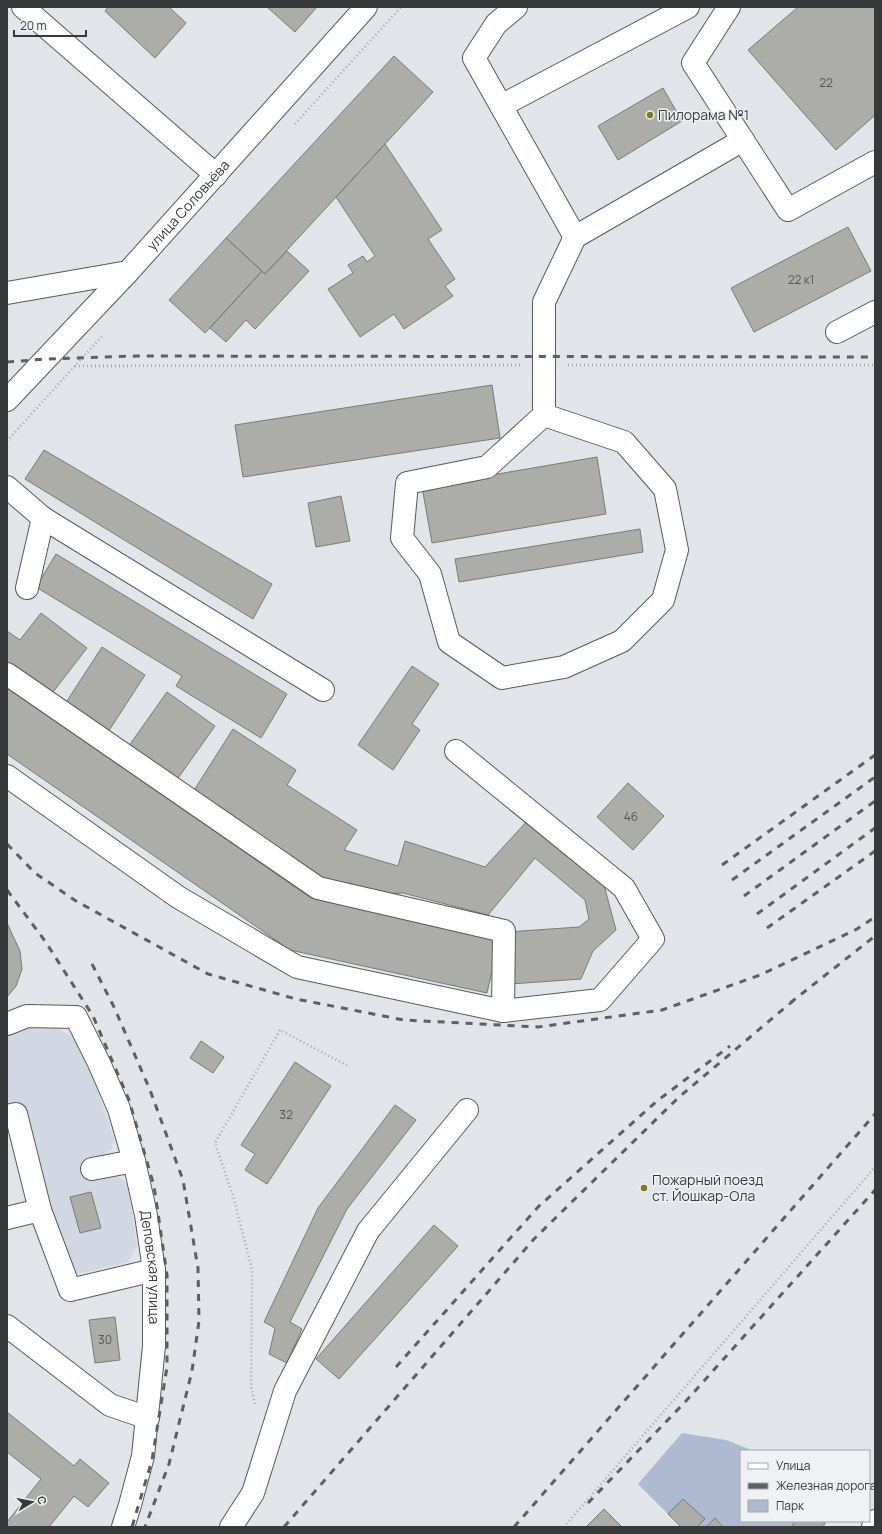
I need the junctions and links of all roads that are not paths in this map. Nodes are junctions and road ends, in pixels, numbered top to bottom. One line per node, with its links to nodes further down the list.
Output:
1 (23, 7): 9 (street)
2 (366, 7): 9 (street, улица Соловьёва)
3 (516, 7): 6 (street)
4 (688, 7): 6 (street)
5 (729, 7): 7 (street)
6 (501, 106): 10 (street)
7 (743, 140): 8 (street); 10 (street)
8 (875, 162)
9 (216, 175): 11 (street, улица Соловьёва)
10 (575, 237): 16 (street)
11 (128, 272): 12 (street); 15 (street, улица Соловьёва)
12 (7, 293)
13 (875, 312): 14 (street)
14 (837, 332)
15 (7, 400)
16 (544, 414): 16 (street)
17 (7, 487): 18 (street)
18 (42, 518): 19 (street); 21 (street)
19 (27, 588)
20 (7, 674): 24 (street)
21 (323, 690)
22 (456, 751): 24 (street)
23 (7, 776): 24 (street)
24 (503, 1011)
25 (7, 1024): 28 (street, Деповская улица)
26 (468, 1110): 37 (street)
27 (7, 1116): 30 (street)
28 (134, 1161): 29 (street); 32 (street, Деповская улица)
29 (92, 1169)
30 (40, 1210): 31 (street); 32 (street)
31 (7, 1218)
32 (154, 1270): 34 (street, Деповская улица)
33 (7, 1326): 34 (street)
34 (148, 1418): 36 (street, Деповская улица)
35 (875, 1521): 38 (street)
36 (123, 1527)
37 (231, 1527)
38 (872, 1527)

